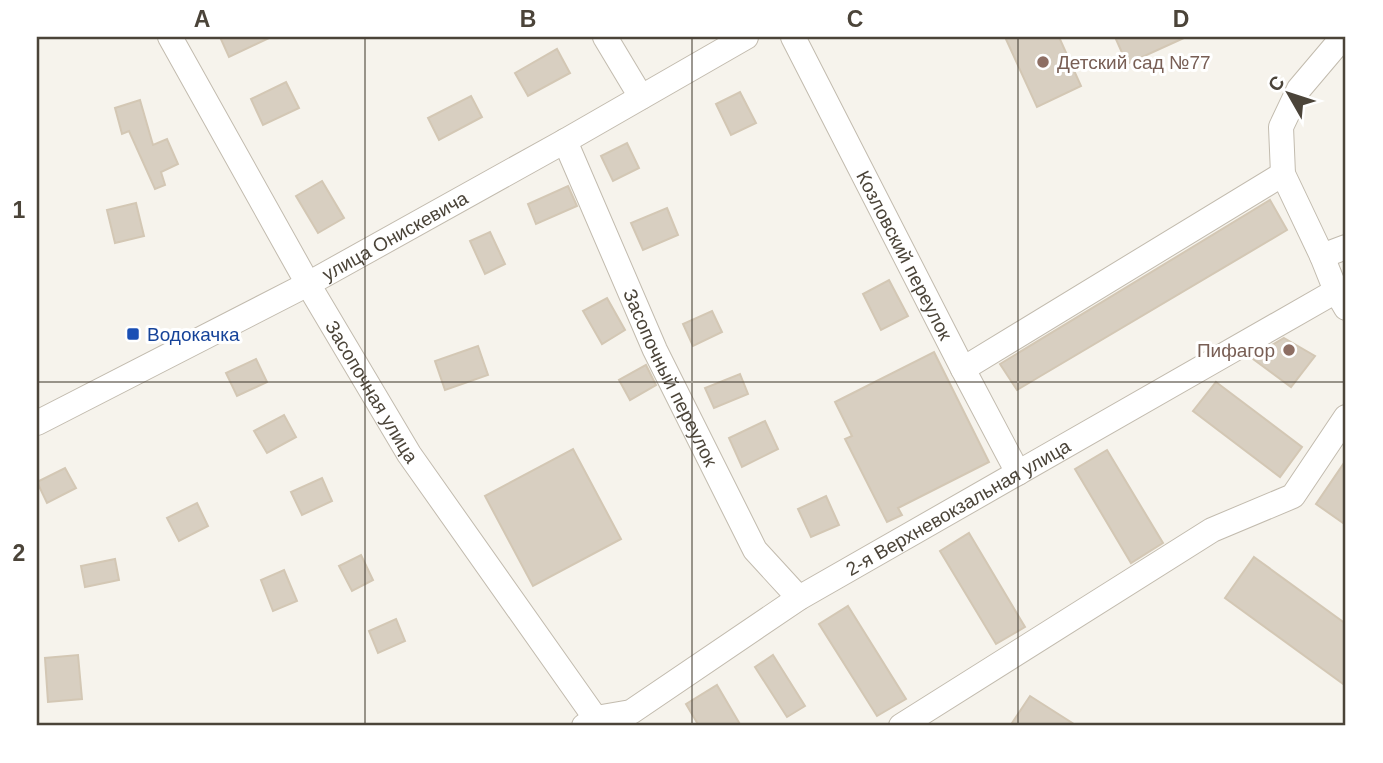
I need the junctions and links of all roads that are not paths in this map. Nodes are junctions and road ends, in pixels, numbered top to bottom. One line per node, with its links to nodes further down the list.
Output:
1 (170, 37): 11 (street, Засопочная улица)
2 (605, 37): 6 (street)
3 (746, 37): 6 (street, улица Онискевича)
4 (793, 37): 13 (street, Козловский переулок)
5 (1343, 37): 8 (street)
6 (641, 97): 7 (street, улица Онискевича)
7 (565, 141): 11 (street, улица Онискевича); 17 (street, Засопочный переулок)
8 (1283, 174): 10 (street); 13 (street)
9 (1346, 247): 10 (street)
10 (1322, 256): 12 (street)
11 (308, 284): 15 (street, улица Онискевича); 19 (street, Засопочная улица)
12 (1341, 300): 16 (street, 2-я Верхневокзальная улица)
13 (963, 369): 16 (street, Козловский переулок)
14 (1346, 417): 18 (street)
15 (37, 423)
16 (1018, 473): 17 (street, 2-я Верхневокзальная улица)
17 (799, 598): 19 (street, 2-я Верхневокзальная улица)
18 (919, 722)
19 (594, 724)

